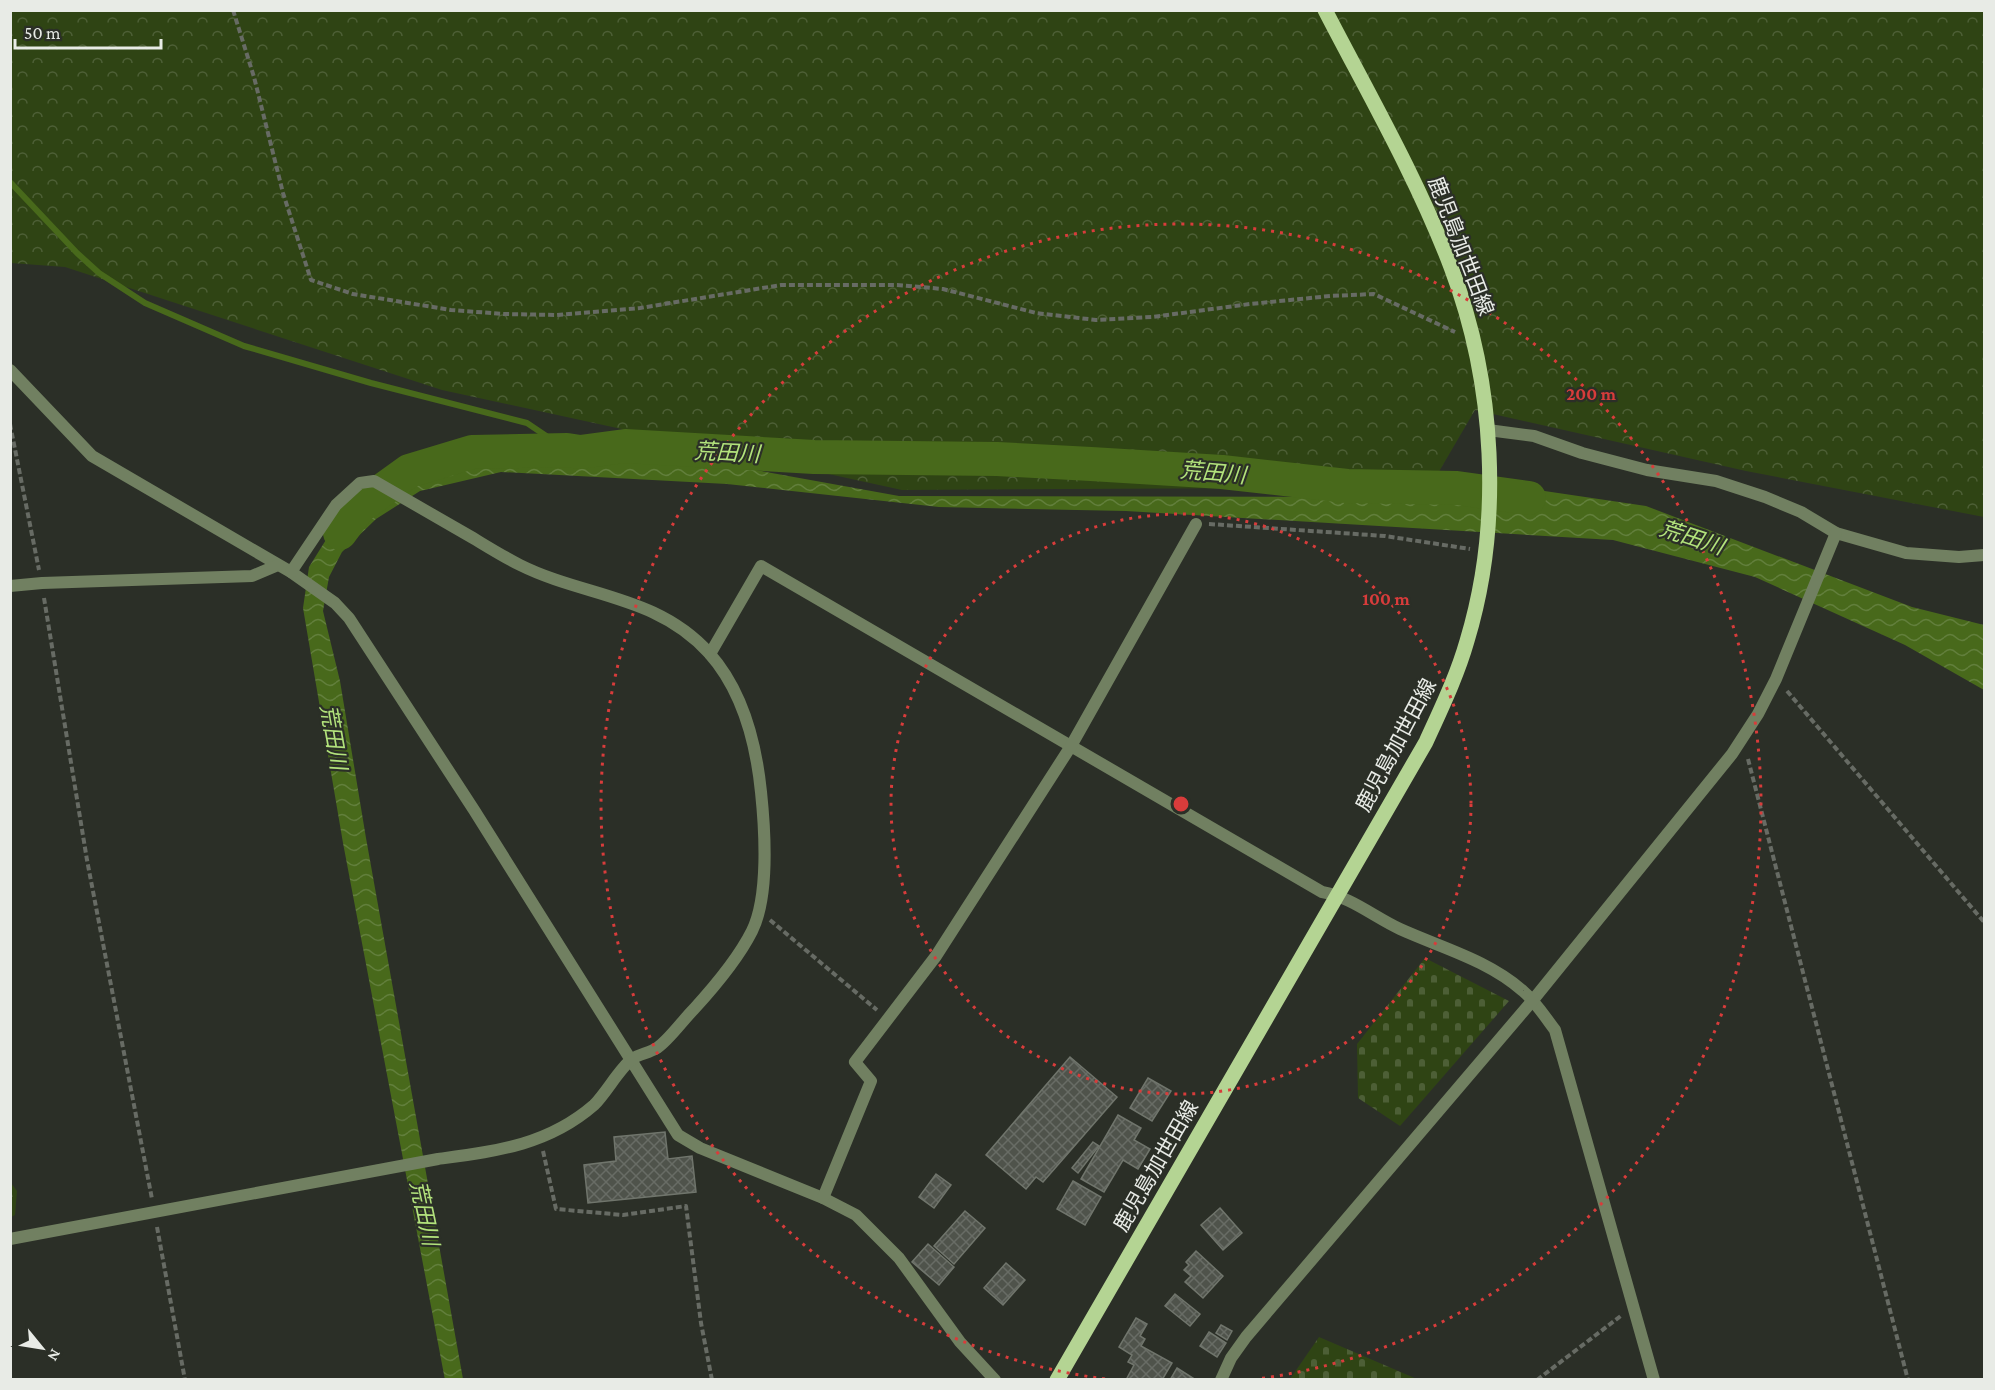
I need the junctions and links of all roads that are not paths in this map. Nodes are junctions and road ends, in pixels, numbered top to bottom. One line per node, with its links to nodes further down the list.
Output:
1 (1325, 10): 3 (main road, 鹿児島加世田線)
2 (10, 370): 7 (street)
3 (1488, 430): 5 (street); 12 (main road, 鹿児島加世田線)
4 (1196, 524): 11 (street)
5 (1836, 532): 6 (street); 13 (street)
6 (1984, 555)
7 (278, 565): 8 (street); 9 (street)
8 (293, 573): 10 (street); 14 (street)
9 (10, 586)
10 (710, 654): 11 (street); 14 (street)
11 (1071, 746): 12 (street); 15 (street)
12 (1337, 895): 13 (street); 18 (main road, 鹿児島加世田線)
13 (1533, 1000): 19 (street); 20 (street)
14 (632, 1060): 15 (street); 16 (street)
15 (824, 1198): 17 (street)
16 (10, 1239)
17 (995, 1380)
18 (1057, 1380)
19 (1221, 1380)
20 (1654, 1380)

